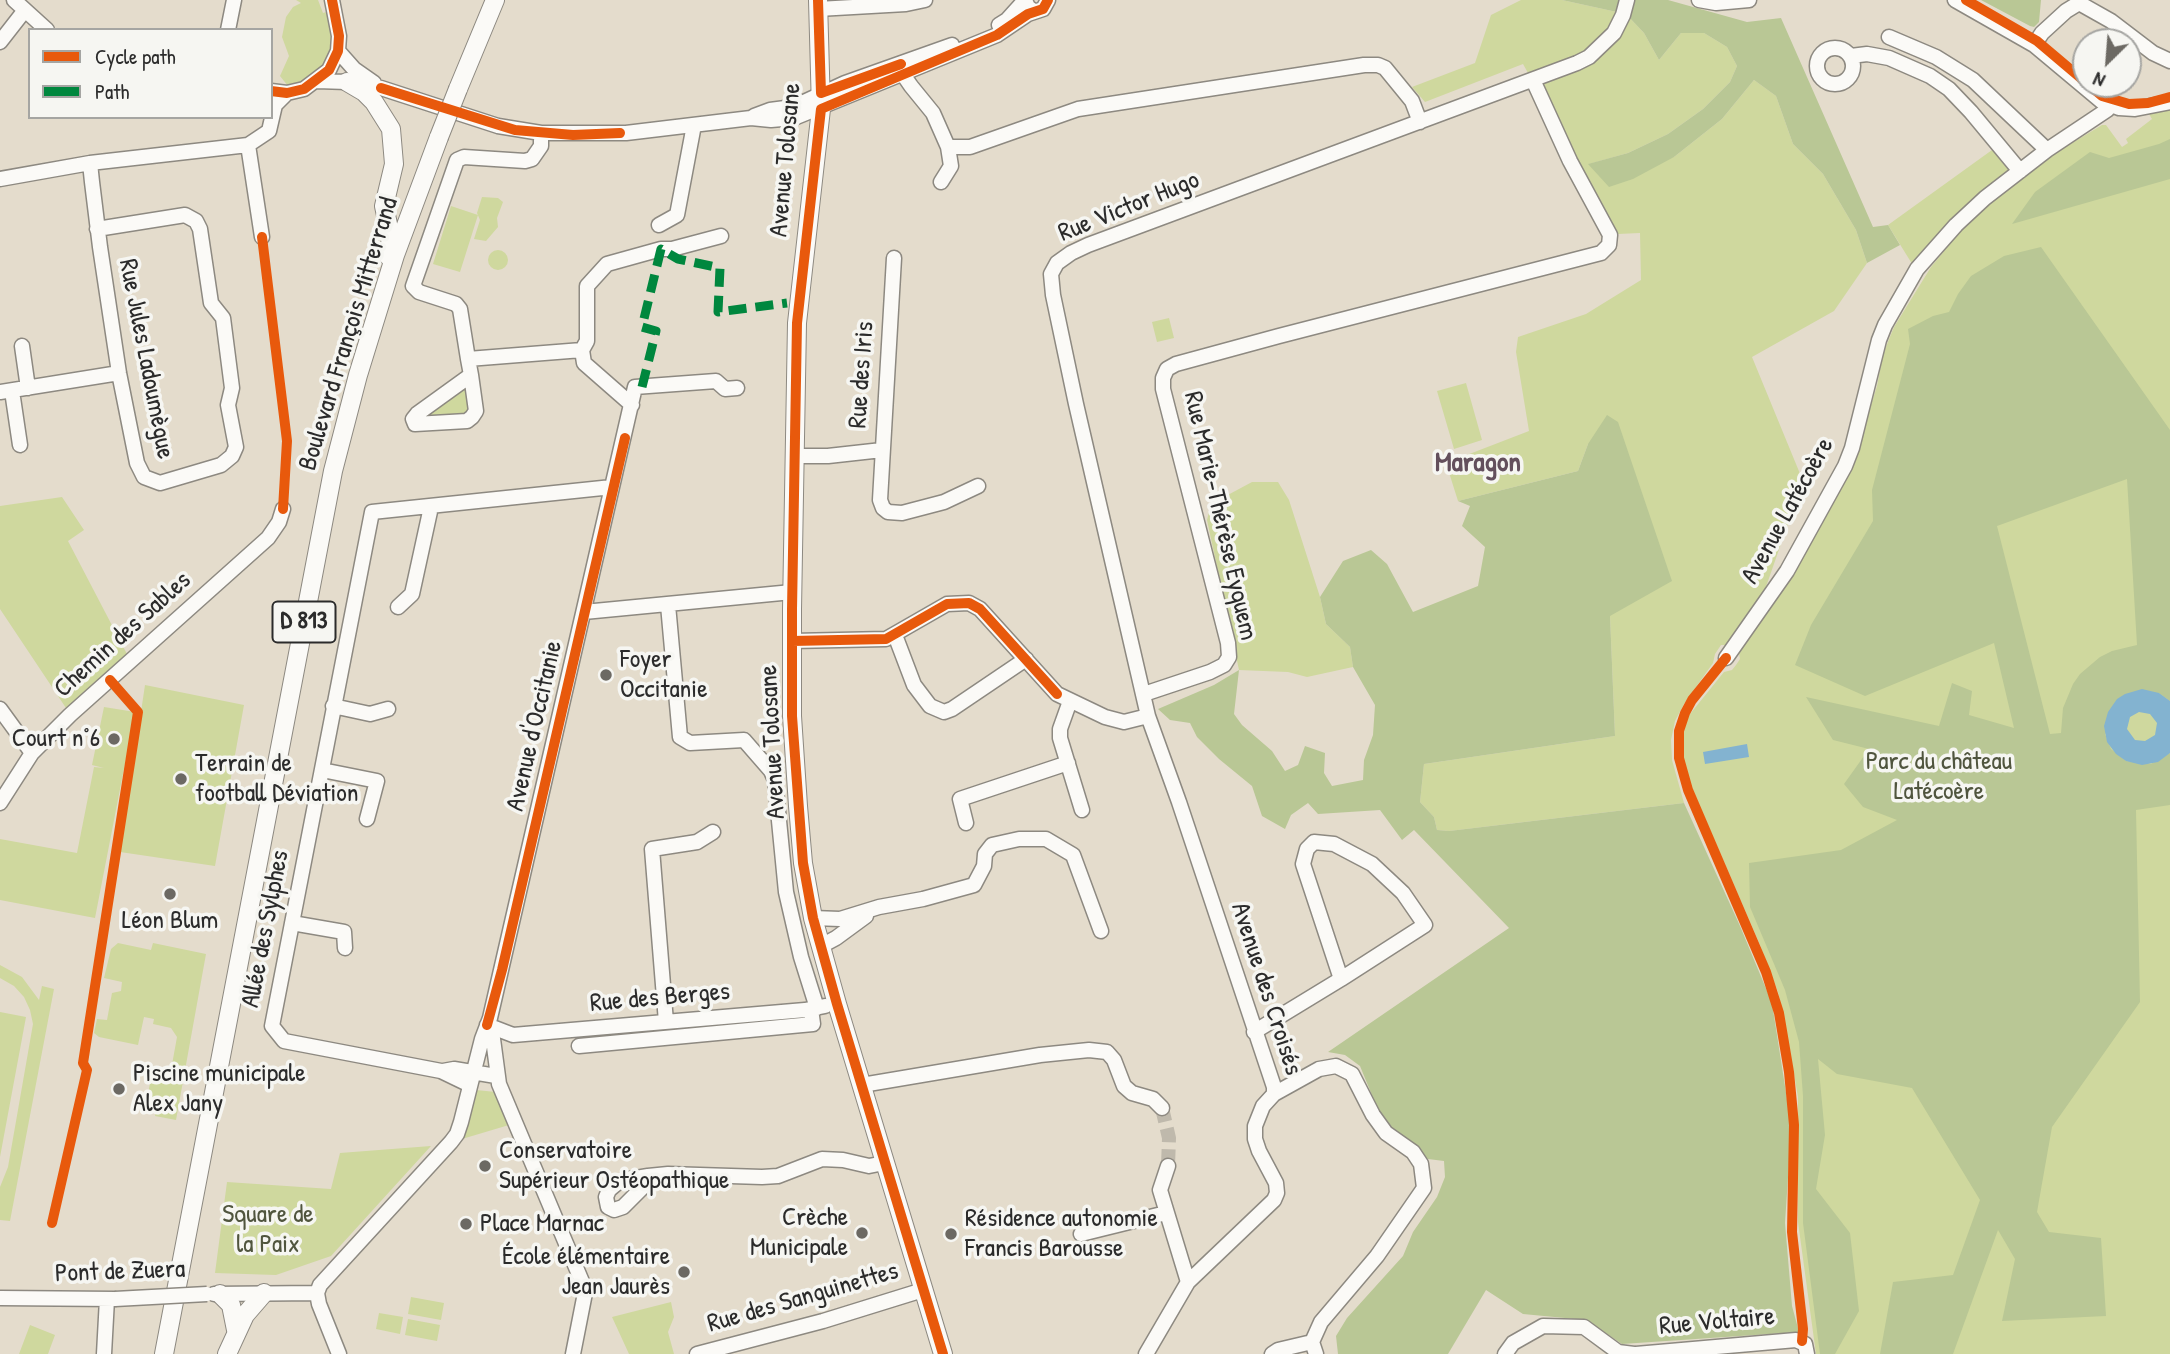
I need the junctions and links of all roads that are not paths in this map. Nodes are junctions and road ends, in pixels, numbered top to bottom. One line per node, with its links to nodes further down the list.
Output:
1 (234, 0): 14 (street)
2 (332, 0): 18 (street)
3 (495, 0): 53 (main road, Boulevard François Mitterrand / D 813, bridge)
4 (925, 0): 11 (street)
5 (1048, 0): 12 (street)
6 (1627, 0): 23 (street, Rue Victor Hugo)
7 (1699, 0): 8 (street)
8 (1749, 0)
9 (1955, 0): 17 (street)
10 (20, 5): 13 (street); 16 (street)
11 (818, 5): 28 (main road, Avenue Tolosane)
12 (1030, 5): 21 (street)
13 (45, 28)
14 (228, 28)
15 (1889, 37): 39 (street)
16 (0, 42)
17 (2034, 45): 20 (street); 30 (street)
18 (338, 51): 22 (street); 25 (street)
19 (1851, 56): 41 (street)
20 (2170, 61)
21 (901, 71): 28 (street); 38 (street)
22 (317, 80): 24 (street); 27 (street)
23 (1532, 80): 34 (street, Rue Victor Hugo); 74 (street, Rue Marie-Thérèse Eyquem)
24 (347, 82): 25 (street); 53 (main road)
25 (381, 88): 36 (street)
26 (273, 91): 27 (street)
27 (288, 93): 31 (street)
28 (821, 101): 35 (street); 61 (main road, Avenue Tolosane)
29 (2170, 102): 30 (street)
30 (2111, 103): 39 (street, Avenue Latécoère)
31 (273, 114)
32 (264, 119): 37 (street)
33 (272, 119): 37 (street)
34 (1420, 122): 38 (street); 74 (street, Rue Victor Hugo)
35 (694, 125): 36 (street); 44 (street)
36 (541, 133): 51 (street)
37 (253, 142): 40 (street); 47 (street)
38 (948, 147): 43 (street)
39 (2047, 150): 41 (street, Avenue Latécoère)
40 (90, 163): 42 (street); 45 (street, Rue Jules Ladoumègue)
41 (2020, 171): 72 (street, Avenue Latécoère)
42 (0, 179)
43 (942, 182)
44 (659, 225)
45 (97, 229): 52 (street, Rue Jules Ladoumègue); 52 (street, Rue Jules Ladoumègue)
46 (722, 236): 50 (street)
47 (262, 237)
48 (894, 258): 60 (street, Rue des Iris)
49 (22, 346): 55 (street)
50 (582, 350): 51 (street); 58 (street)
51 (468, 359): 54 (street)
52 (119, 373): 55 (street)
53 (358, 375): 124 (main road, Boulevard François Mitterrand / D 813)
54 (471, 375): 54 (street)
55 (28, 388): 57 (street)
56 (737, 388): 58 (street)
57 (6, 391): 59 (street)
58 (632, 405): 63 (street, Avenue d'Occitanie)
59 (20, 445)
60 (882, 450): 61 (street, Rue des Iris); 62 (street)
61 (795, 456): 66 (main road, Avenue Tolosane)
62 (978, 486)
63 (612, 487): 64 (street); 69 (street, Avenue d'Occitanie)
64 (431, 507): 68 (street); 76 (street, Allée des Sylphes)
65 (282, 509): 80 (street, Chemin des Sables)
66 (792, 593): 67 (street); 71 (main road, Avenue Tolosane)
67 (667, 605): 69 (street); 96 (street)
68 (398, 607)
69 (584, 612): 98 (street, Avenue d'Occitanie)
70 (895, 635): 71 (street); 73 (street); 73 (street)
71 (792, 641): 89 (main road, Avenue Tolosane)
72 (1726, 658)
73 (1026, 659): 75 (street)
74 (1144, 694): 79 (street, Rue Victor Hugo)
75 (1070, 701): 79 (street); 81 (street)
76 (333, 706): 78 (street); 82 (street, Allée des Sylphes)
77 (0, 709): 80 (street)
78 (388, 709)
79 (1148, 716): 99 (street, Avenue des Croisés)
80 (32, 753): 83 (street, Chemin des Sables)
81 (1068, 763): 84 (street); 86 (street)
82 (322, 770): 85 (street); 90 (street, Allée des Sylphes)
83 (0, 803)
84 (1082, 810)
85 (367, 819)
86 (965, 823)
87 (712, 832): 97 (street)
88 (879, 907): 89 (street); 91 (street); 92 (street)
89 (813, 918): 92 (main road, Avenue Tolosane)
90 (292, 923): 93 (street); 104 (street, Allée des Sylphes)
91 (1101, 931)
92 (821, 946): 95 (main road, Avenue Tolosane)
93 (345, 948)
94 (1341, 979): 94 (street); 99 (street)
95 (836, 1004): 96 (street, Rue des Berges); 105 (main road, Avenue Tolosane)
96 (814, 1009): 97 (street, Rue des Berges); 101 (street, Rue des Berges)
97 (666, 1022): 100 (street, Rue des Berges)
98 (487, 1025): 100 (street); 102 (street); 104 (street, Avenue d'Occitanie)
99 (1254, 1032): 106 (street, Avenue des Croisés)
100 (513, 1035): 102 (street)
101 (579, 1046)
102 (497, 1059): 103 (street)
103 (496, 1076): 104 (street); 127 (street)
104 (471, 1078): 116 (street, Avenue d'Occitanie)
105 (862, 1085): 107 (street); 108 (main road, Avenue Tolosane)
106 (1274, 1094): 113 (street, Avenue des Croisés); 122 (street)
107 (1162, 1108)
108 (884, 1163): 110 (street); 114 (main road, Avenue Tolosane)
109 (1168, 1166): 111 (street)
110 (648, 1175)
111 (1166, 1213): 112 (street); 113 (street)
112 (1081, 1234)
113 (1188, 1282): 130 (street, Avenue des Croisés)
114 (923, 1290): 128 (street, Rue des Sanguinettes); 129 (main road, Avenue Tolosane)
115 (264, 1293): 116 (street, Pont de Zuera); 117 (street, Pont de Zuera); 120 (main road)
116 (317, 1293): 126 (street)
117 (213, 1294): 119 (street, Pont de Zuera, bridge); 120 (main road)
118 (4, 1298): 119 (street, Pont de Zuera)
119 (111, 1299): 123 (street)
120 (236, 1330): 125 (main road)
121 (1805, 1347): 133 (street, Rue Voltaire)
122 (1314, 1348): 131 (street)
123 (104, 1354)
124 (163, 1354)
125 (227, 1354)
126 (339, 1354)
127 (573, 1354)
128 (697, 1354)
129 (943, 1354)
130 (1146, 1354)
131 (1272, 1354)
132 (1505, 1354): 133 (street, Rue Voltaire)
133 (1635, 1354)

